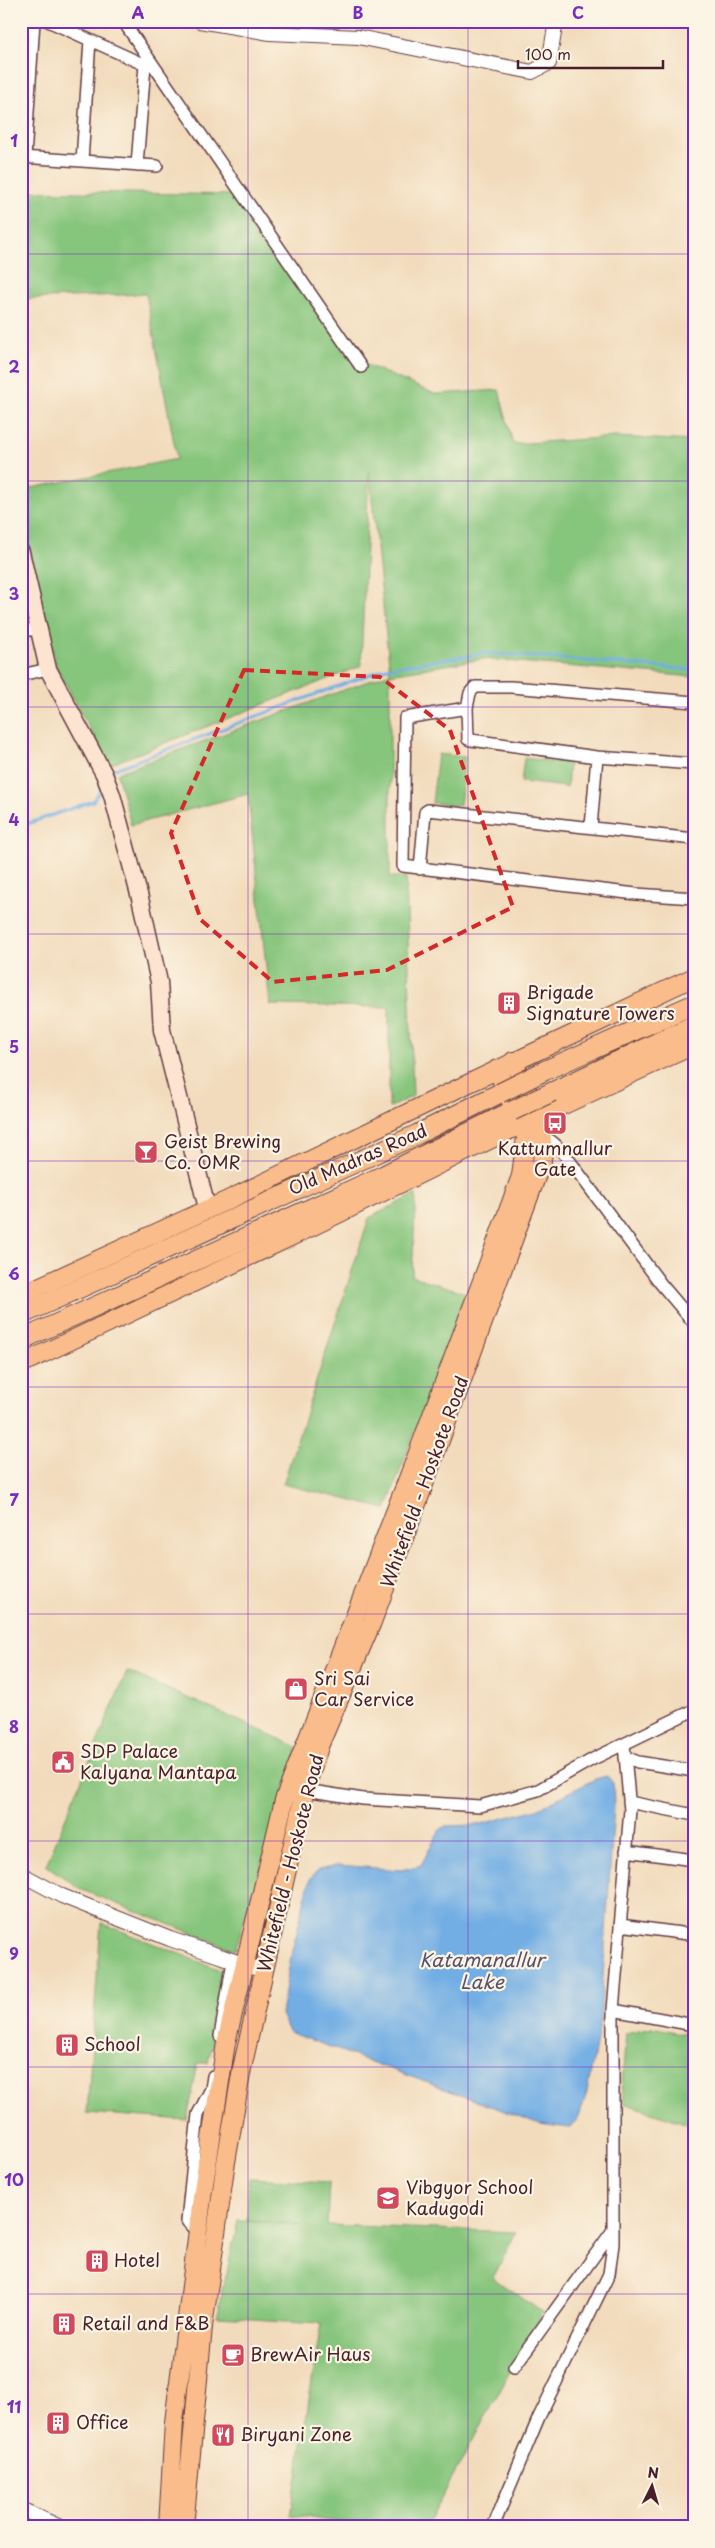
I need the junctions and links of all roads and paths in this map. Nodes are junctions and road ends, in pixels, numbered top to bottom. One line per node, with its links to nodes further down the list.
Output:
1 (34, 21): 7 (street)
2 (48, 21): 6 (street)
3 (123, 21): 11 (street)
4 (200, 21): 5 (street)
5 (556, 21)
6 (90, 40): 8 (street); 9 (street)
7 (23, 157): 8 (street)
8 (82, 161): 9 (street)
9 (138, 165): 10 (street)
10 (157, 166)
11 (360, 367)
12 (21, 552): 13 (main road)
13 (39, 628): 14 (street); 15 (main road)
14 (21, 632)
15 (48, 669): 16 (street); 32 (main road)
16 (21, 675)
17 (694, 702): 18 (street)
18 (467, 708): 19 (street); 23 (street)
19 (597, 757): 20 (street); 21 (street)
20 (694, 764)
21 (591, 828): 22 (street); 23 (street)
22 (694, 839)
23 (420, 869): 24 (street)
24 (694, 898)
25 (694, 977): 29 (main road)
26 (694, 1004): 34 (highway, Old Madras Road, bridge)
27 (694, 1025): 31 (highway, bridge)
28 (694, 1046): 30 (main road, Old Madras Road)
29 (505, 1065): 30 (main road); 31 (main road, Whitefield - Hoskote Road); 32 (main road)
30 (539, 1116): 31 (main road, Old Madras Road)
31 (526, 1127): 35 (street); 36 (highway); 37 (main road, Old Madras Road); 39 (main road, Whitefield - Hoskote Road)
32 (207, 1208): 33 (main road)
33 (21, 1295)
34 (21, 1314)
35 (691, 1317)
36 (21, 1340)
37 (21, 1364)
38 (693, 1710): 40 (street); 41 (street)
39 (321, 1721): 44 (main road, Whitefield - Hoskote Road); 52 (main road, Whitefield - Hoskote Road)
40 (694, 1723)
41 (624, 1744): 42 (street); 44 (street)
42 (625, 1757): 43 (street); 45 (street)
43 (694, 1771)
44 (305, 1790): 53 (main road, Whitefield - Hoskote Road)
45 (629, 1802): 46 (street); 47 (street)
46 (694, 1814)
47 (626, 1851): 48 (street); 50 (street)
48 (694, 1860)
49 (21, 1874): 52 (street)
50 (620, 1925): 51 (street); 54 (street)
51 (688, 1934)
52 (238, 1963): 53 (street); 60 (main road, Whitefield - Hoskote Road)
53 (264, 1971): 61 (main road, Whitefield - Hoskote Road)
54 (613, 2010): 55 (street); 56 (street)
55 (694, 2025)
56 (613, 2230): 57 (street); 62 (street)
57 (514, 2367)
58 (21, 2509): 59 (street)
59 (60, 2527)
60 (168, 2527)
61 (184, 2527)
62 (492, 2527)

